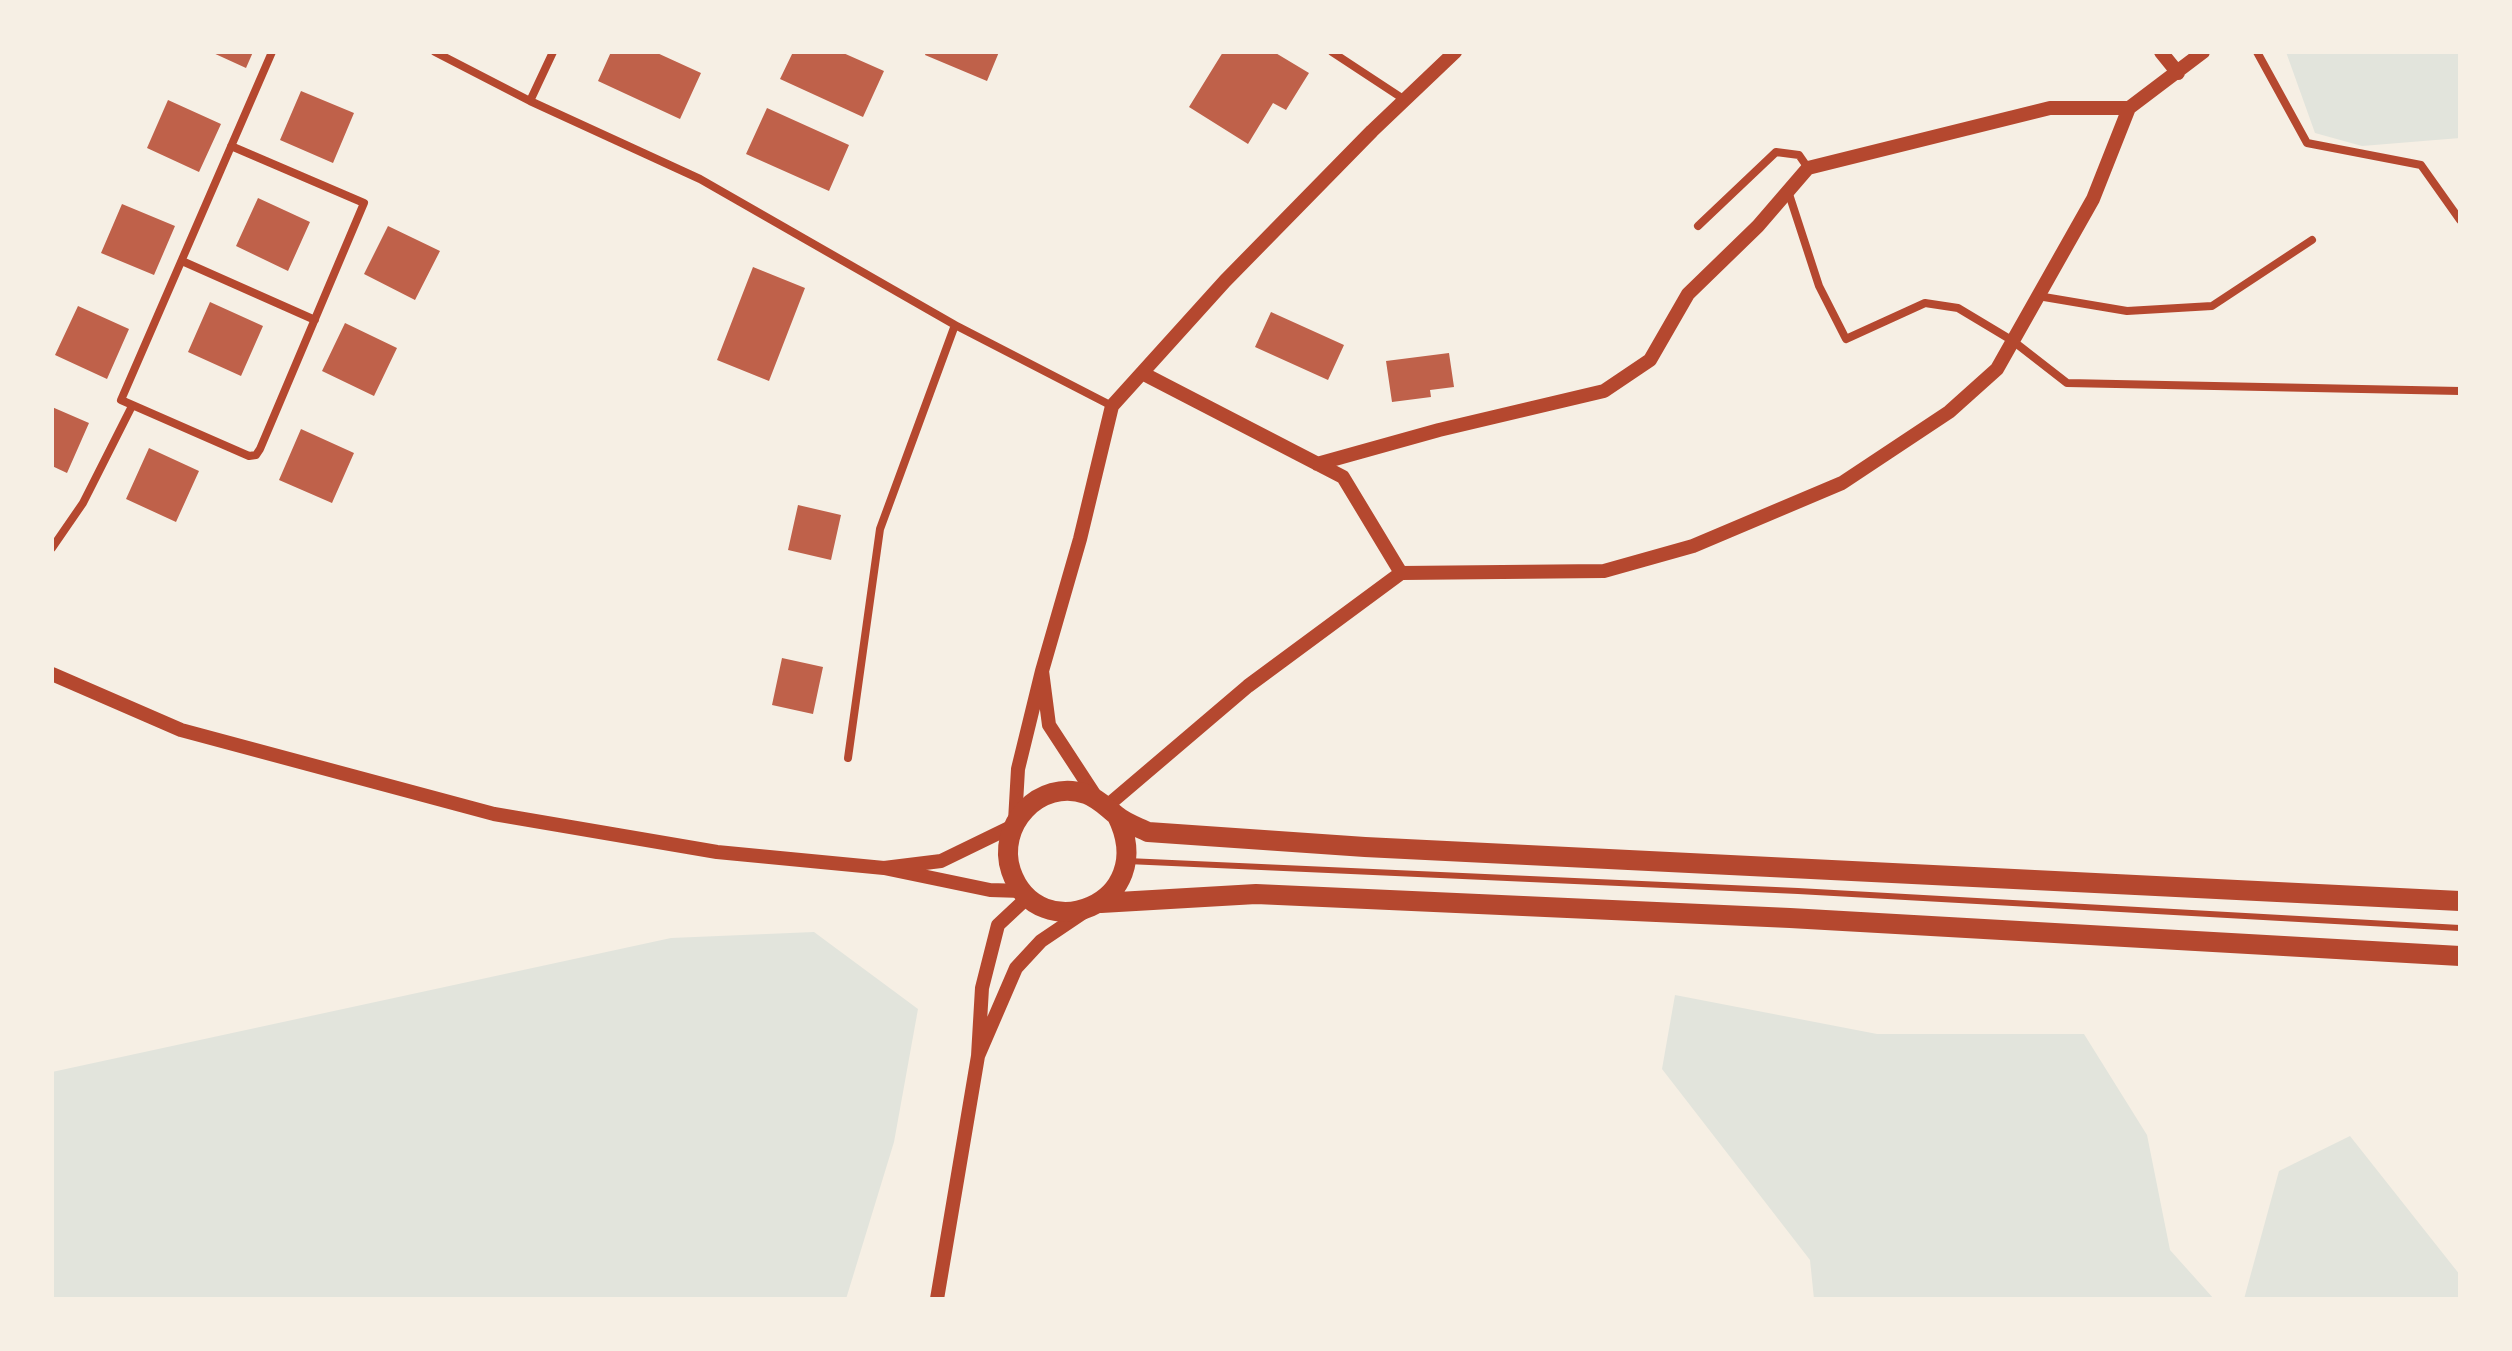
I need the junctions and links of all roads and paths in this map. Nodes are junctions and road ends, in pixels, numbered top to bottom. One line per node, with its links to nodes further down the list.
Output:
1 (272, 52): 13 (street)
2 (435, 52): 11 (street)
3 (553, 52): 11 (street)
4 (1332, 52): 10 (street)
5 (1455, 52): 10 (street)
6 (2161, 52): 9 (street)
7 (2203, 52): 9 (street)
8 (2257, 52): 16 (street)
9 (2178, 73): 12 (street)
10 (1405, 100): 24 (street)
11 (530, 101): 22 (street)
12 (2129, 108): 14 (street); 20 (street)
13 (231, 146): 19 (street); 21 (street)
14 (1808, 168): 15 (street); 17 (street)
15 (1788, 191): 23 (street); 28 (street)
16 (2460, 220)
17 (1698, 226)
18 (2312, 240): 20 (street)
19 (182, 261): 21 (street); 26 (street)
20 (2038, 296): 23 (street)
21 (315, 320): 26 (street)
22 (955, 325): 27 (street); 33 (street)
23 (2013, 341): 25 (street); 30 (street)
24 (1142, 373): 27 (street); 28 (street)
25 (2460, 391)
26 (132, 406): 29 (street)
27 (1112, 406): 31 (street)
28 (1317, 464): 30 (street)
29 (52, 548)
30 (1401, 573): 34 (street)
31 (1042, 671): 34 (street); 35 (street)
32 (52, 674): 37 (street)
33 (848, 758)
34 (1107, 807): 35 (main road); 36 (main road); 39 (main road)
35 (1014, 823): 37 (street); 38 (main road)
36 (1127, 861): 40 (main road); 41 (lane)
37 (884, 868): 38 (street)
38 (1026, 894): 40 (main road); 43 (street)
39 (2460, 901)
40 (1093, 907): 42 (main road); 43 (street)
41 (2460, 928)
42 (2460, 956)
43 (978, 1056): 44 (street)
44 (937, 1299)

